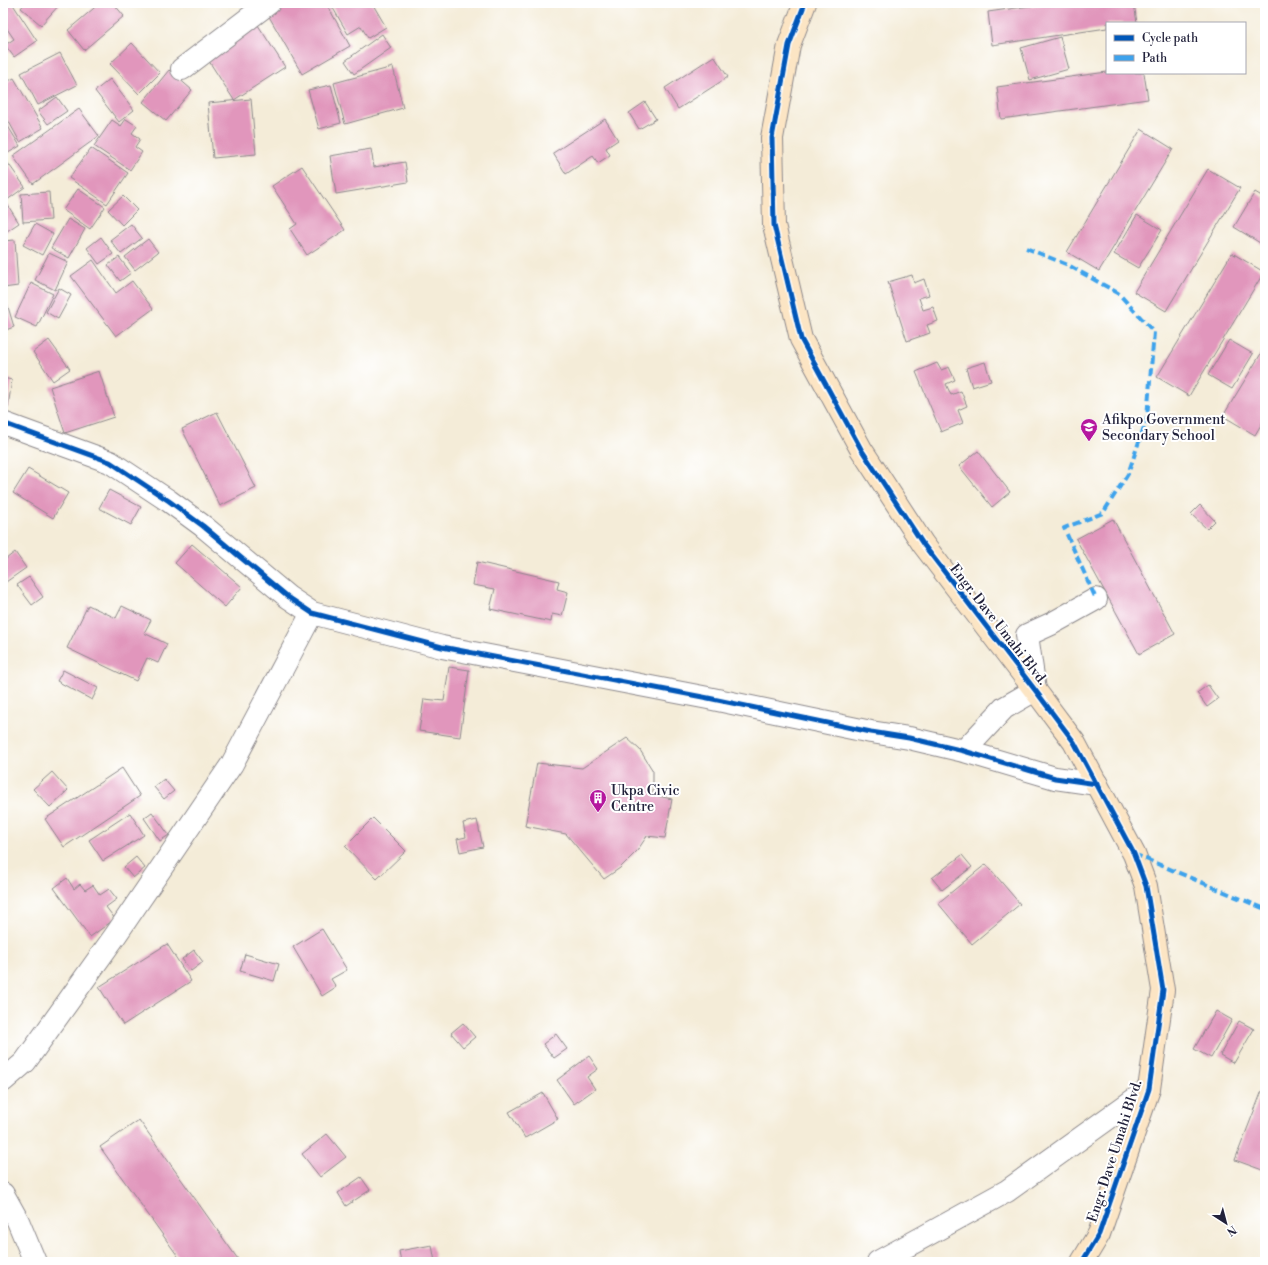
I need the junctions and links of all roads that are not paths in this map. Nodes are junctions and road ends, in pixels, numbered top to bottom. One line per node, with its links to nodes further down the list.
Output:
1 (269, 3): 3 (street)
2 (805, 3): 7 (street, Engr. Dave Umahi Blvd.)
3 (182, 69)
4 (3, 423): 6 (street)
5 (1096, 599): 7 (street)
6 (312, 613): 8 (street); 10 (street)
7 (1035, 690): 8 (street); 9 (street, Engr. Dave Umahi Blvd.)
8 (964, 751): 9 (street)
9 (1097, 784): 11 (street, Engr. Dave Umahi Blvd.)
10 (3, 1081)
11 (1149, 1089): 14 (street); 15 (street, Engr. Dave Umahi Blvd.)
12 (3, 1194): 13 (street)
13 (35, 1262)
14 (878, 1262)
15 (1082, 1262)

